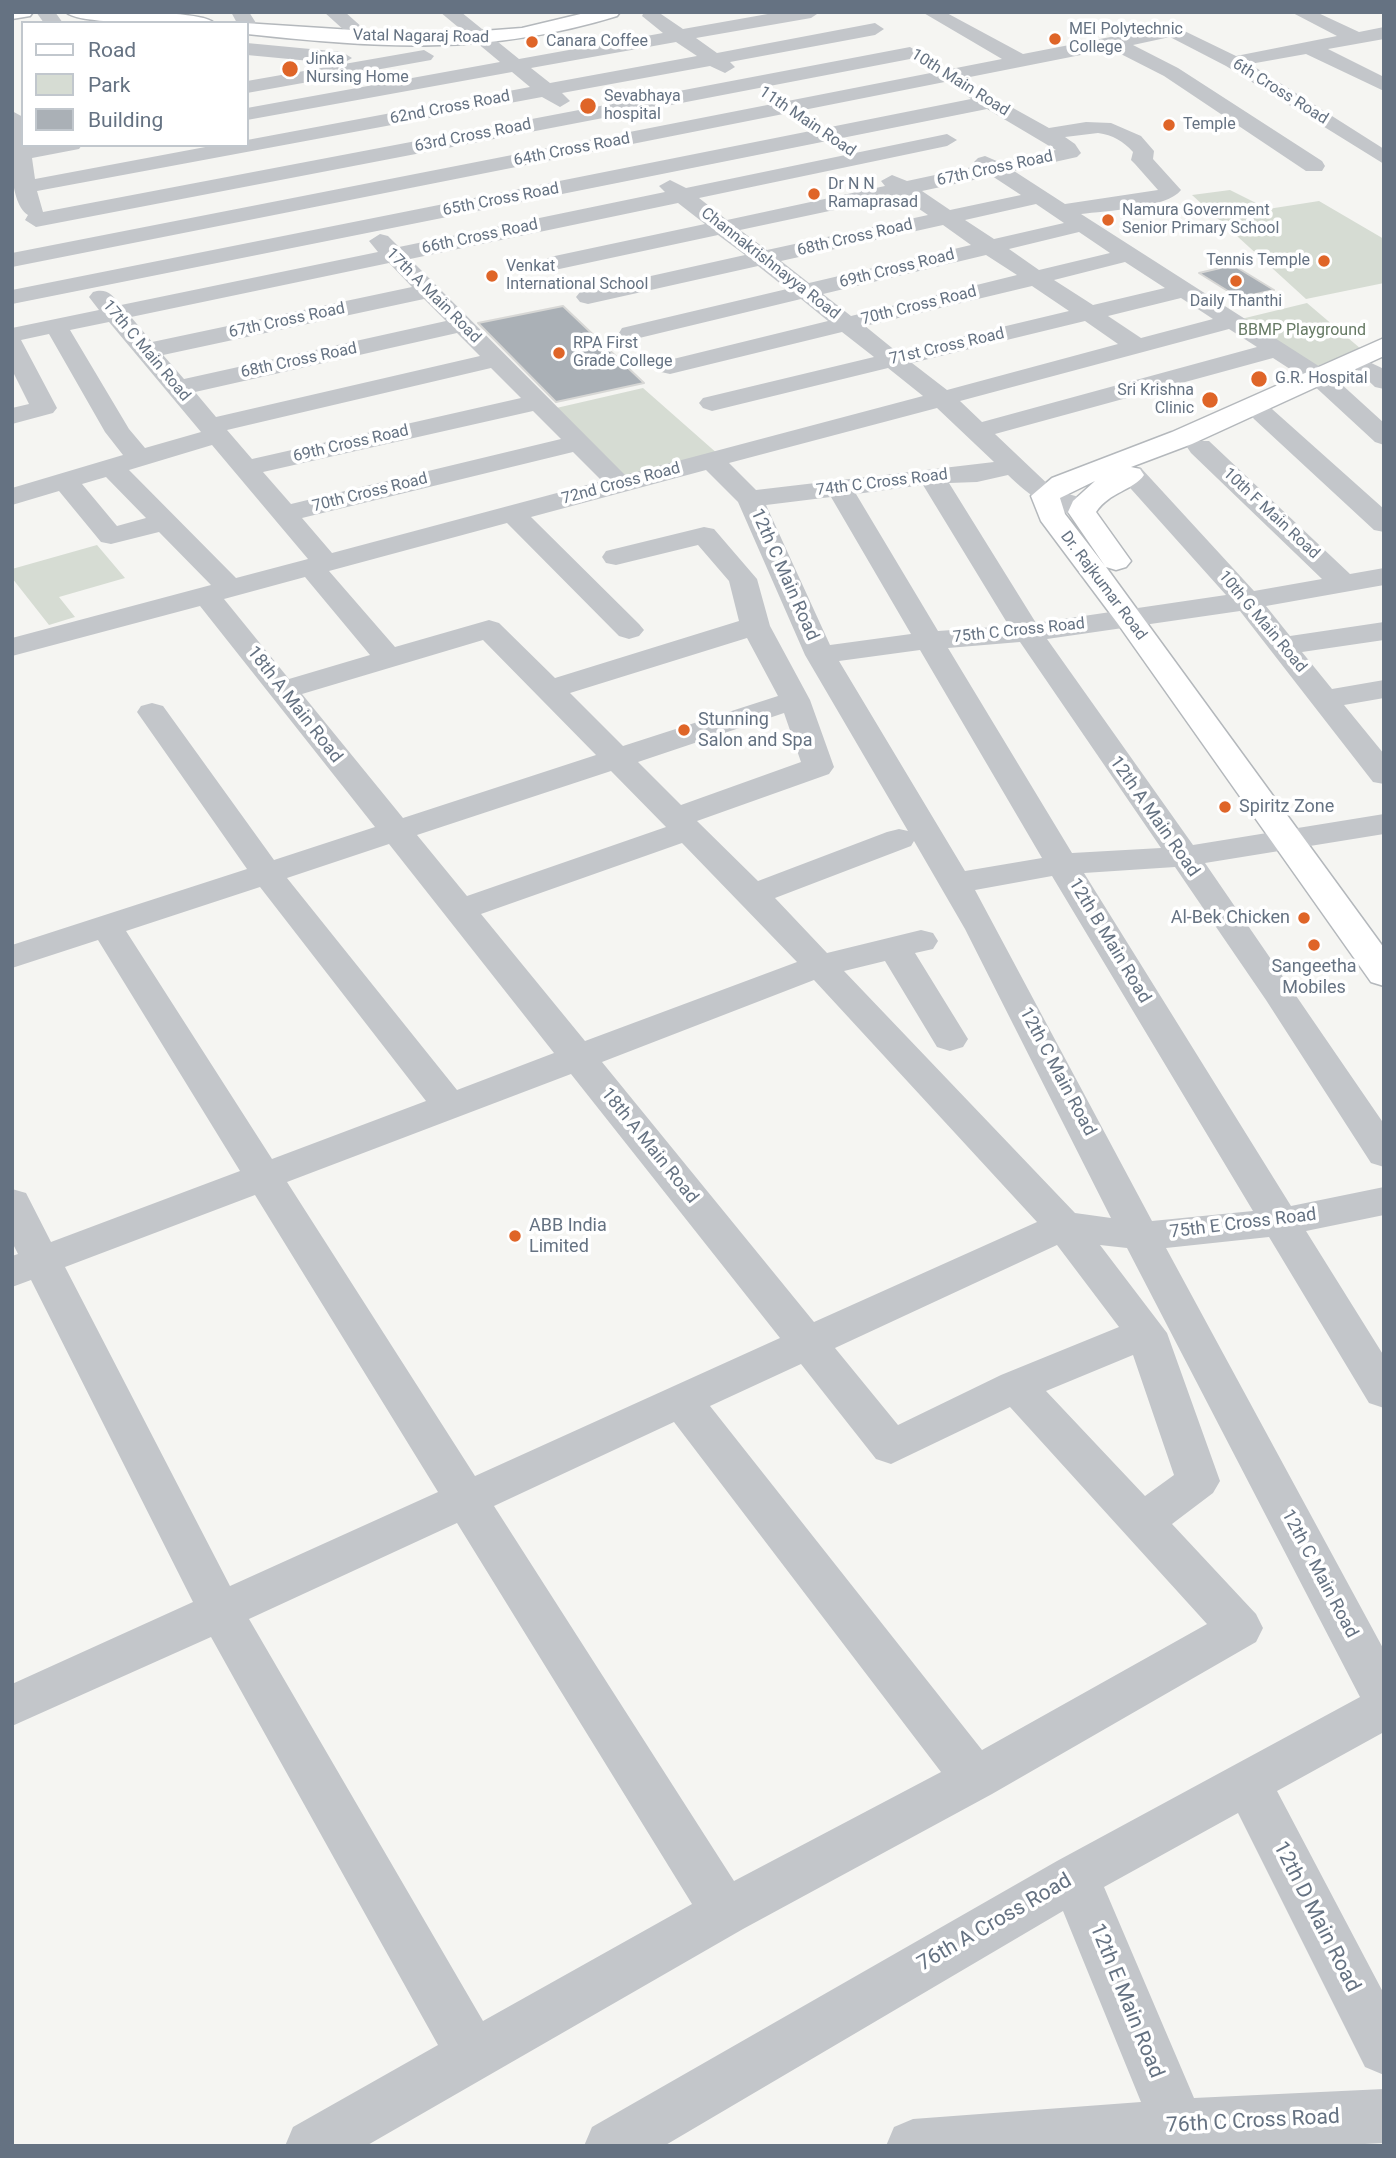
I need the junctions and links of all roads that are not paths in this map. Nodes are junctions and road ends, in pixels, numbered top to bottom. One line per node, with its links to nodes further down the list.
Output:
1 (23, 12): 11 (main road)
2 (76, 12): 13 (main road)
3 (333, 12): 22 (street)
4 (449, 12): 24 (street, Channakrishnayya Road)
5 (610, 12): 24 (main road, Vatal Nagaraj Road)
6 (627, 12): 24 (main road, Vatal Nagaraj Road)
7 (811, 12): 20 (street)
8 (849, 12): 15 (street, 10th Main Road)
9 (931, 12): 30 (street)
10 (1300, 12): 23 (street)
11 (12, 13)
12 (655, 13): 20 (street, 11th Main Road)
13 (165, 21)
14 (248, 25): 16 (main road, Vatal Nagaraj Road)
15 (875, 29): 27 (street, 10th Main Road); 29 (street, 62nd Cross Road)
16 (285, 32): 19 (main road, Vatal Nagaraj Road); 28 (street)
17 (1172, 32): 21 (street, 64th Cross Road); 31 (street, 6th Cross Road)
18 (1384, 33): 23 (street)
19 (313, 35): 22 (main road, Vatal Nagaraj Road); 24 (main road, Vatal Nagaraj Road)
20 (680, 36): 29 (street, 11th Main Road); 33 (street)
21 (1146, 36): 25 (street, 64th Cross Road); 34 (street)
22 (363, 37): 24 (main road, Vatal Nagaraj Road)
23 (1356, 38): 26 (street)
24 (489, 42): 32 (street); 33 (street, Channakrishnayya Road)
25 (1115, 43): 30 (street, 64th Cross Road); 59 (street)
26 (1308, 47): 31 (street); 37 (street)
27 (910, 52): 35 (street, 10th Main Road); 36 (street, 63rd Cross Road)
28 (252, 54): 32 (street)
29 (714, 59): 36 (street, 11th Main Road); 39 (street, 62nd Cross Road)
30 (1021, 61): 35 (street, 64th Cross Road)
31 (1233, 62): 34 (street, 6th Cross Road)
32 (385, 63): 38 (street)
33 (517, 65): 39 (street, Channakrishnayya Road); 43 (street)
34 (1251, 73): 42 (street, 6th Cross Road)
35 (947, 76): 40 (street, 10th Main Road); 41 (street, 64th Cross Road)
36 (750, 83): 41 (street, 11th Main Road); 45 (street, 63rd Cross Road)
37 (1384, 85)
38 (248, 87)
39 (548, 90): 45 (street, Channakrishnayya Road); 50 (street, 62nd Cross Road)
40 (989, 102): 46 (street, 65th Cross Road); 49 (street, 10th Main Road)
41 (786, 108): 48 (street, 11th Main Road); 52 (street, 64th Cross Road)
42 (1307, 108): 44 (street); 59 (street, 6th Cross Road)
43 (249, 111): 50 (street, 17th A Main Road)
44 (1273, 113)
45 (580, 116): 52 (street, Channakrishnayya Road); 61 (street, 63rd Cross Road)
46 (913, 117): 48 (street, 65th Cross Road); 51 (street)
47 (16, 123): 58 (street, 17th C Main Road)
48 (826, 135): 60 (street, 11th Main Road); 63 (street, 65th Cross Road)
49 (1045, 135): 57 (street, 10th Main Road); 72 (street)
50 (279, 140): 53 (street, 62nd Cross Road); 61 (street, 17th A Main Road)
51 (947, 140): 60 (street, 66th Cross Road); 62 (street)
52 (613, 142): 63 (street, Channakrishnayya Road); 64 (street, 64th Cross Road)
53 (248, 143)
54 (61, 147): 58 (street)
55 (217, 147): 56 (street, 62nd Cross Road)
56 (163, 153): 65 (street, 62nd Cross Road); 67 (street)
57 (1070, 153): 62 (street, 67th Cross Road)
58 (21, 154): 65 (street, 17th C Main Road)
59 (1382, 154)
60 (860, 158): 66 (street, 11th Main Road); 68 (street, 66th Cross Road)
61 (307, 168): 67 (street, 63rd Cross Road); 69 (street, 17th A Main Road)
62 (996, 169): 66 (street, 67th Cross Road); 70 (street)
63 (649, 170): 68 (street, Channakrishnayya Road); 71 (street, 65th Cross Road)
64 (445, 175): 69 (street, 64th Cross Road); 71 (street)
65 (25, 187): 75 (street, 17th C Main Road)
66 (903, 189): 73 (street, 11th Main Road); 78 (street, 67th Cross Road)
67 (193, 190): 74 (street); 75 (street, 63rd Cross Road)
68 (681, 195): 78 (street, Channakrishnayya Road); 79 (street, 66th Cross Road)
69 (335, 197): 74 (street, 64th Cross Road); 77 (street, 17th A Main Road)
70 (1039, 197): 72 (street); 73 (street, 68th Cross Road)
71 (479, 204): 77 (street, 65th Cross Road); 79 (street)
72 (1060, 211): 76 (street)
73 (947, 217): 80 (street, 11th Main Road); 85 (street, 68th Cross Road)
74 (219, 219): 81 (street); 82 (street, 64th Cross Road)
75 (36, 220): 82 (street, 17th C Main Road)
76 (1082, 225): 80 (street, 69th Cross Road); 84 (street)
77 (365, 227): 81 (street, 65th Cross Road); 83 (street, 17th A Main Road)
78 (722, 227): 85 (street, Channakrishnayya Road); 87 (street, 67th Cross Road)
79 (511, 231): 83 (street, 66th Cross Road); 87 (street)
80 (991, 247): 88 (street, 11th Main Road); 92 (street, 69th Cross Road)
81 (249, 250): 89 (street); 90 (street, 65th Cross Road)
82 (62, 251): 86 (street, 64th Cross Road); 90 (street, 17th C Main Road)
83 (393, 255): 89 (street, 66th Cross Road); 91 (street, 17th A Main Road)
84 (1128, 255): 88 (street, 70th Cross Road); 93 (street)
85 (763, 258): 92 (street, Channakrishnayya Road); 95 (street, 68th Cross Road)
86 (12, 260)
87 (550, 264): 95 (street)
88 (1036, 277): 97 (street, 11th Main Road); 99 (street, 70th Cross Road)
89 (281, 279): 96 (street, 66th Cross Road)
90 (89, 282): 94 (street, 65th Cross Road); 96 (street, 17th C Main Road)
91 (428, 291): 100 (street, 17th A Main Road); 108 (street, 67th Cross Road)
92 (805, 291): 99 (street, Channakrishnayya Road); 102 (street, 69th Cross Road)
93 (1183, 291): 97 (street, 71st Cross Road); 98 (street)
94 (12, 297)
95 (588, 297): 102 (street)
96 (115, 313): 101 (street, 66th Cross Road); 108 (street, 17th C Main Road)
97 (1088, 313): 105 (street, 11th Main Road); 110 (street, 71st Cross Road)
98 (1229, 322): 105 (street, 72nd Cross Road); 107 (street)
99 (846, 324): 110 (street, Channakrishnayya Road); 111 (street, 70th Cross Road)
100 (462, 325): 109 (street, 17th A Main Road); 115 (street, 68th Cross Road)
101 (56, 326): 103 (street, 66th Cross Road); 129 (street, 18th A Main Road)
102 (631, 333): 111 (street)
103 (12, 335)
104 (12, 345): 113 (street)
105 (1137, 346): 116 (street, 72nd Cross Road)
106 (1384, 346): 114 (main road, Dr. Rajkumar Road)
107 (1275, 350): 114 (street); 121 (street)
108 (146, 351): 115 (street, 17th C Main Road)
109 (496, 360): 117 (street, 17th A Main Road); 124 (street)
110 (893, 360): 116 (street, Channakrishnayya Road); 118 (street, 71st Cross Road)
111 (670, 367): 118 (street)
112 (1378, 370): 114 (main road, Dr. Rajkumar Road)
113 (19, 374): 120 (street)
114 (1324, 382): 119 (main road, Dr. Rajkumar Road); 122 (street); 135 (main road, Dr. Rajkumar Road)
115 (178, 387): 124 (street, 17th C Main Road)
116 (943, 398): 121 (street, Channakrishnayya Road); 125 (street, 72nd Cross Road)
117 (538, 402): 123 (street, 17th A Main Road); 124 (street, 69th Cross Road)
118 (712, 403): 125 (street)
119 (1263, 414): 126 (main road, Dr. Rajkumar Road); 142 (street)
120 (12, 416)
121 (977, 430): 128 (street, Channakrishnayya Road)
122 (1384, 437)
123 (578, 443): 133 (street, 17th A Main Road); 140 (street, 70th Cross Road)
124 (226, 445): 129 (street); 140 (street, 17th C Main Road)
125 (763, 446): 127 (street, 72nd Cross Road)
126 (1200, 447): 130 (main road, Dr. Rajkumar Road); 146 (street, 10th F Main Road)
127 (711, 460): 133 (street, 72nd Cross Road); 137 (street, 12th C Main Road)
128 (1014, 466): 131 (street, 74th C Cross Road); 135 (street, Channakrishnayya Road)
129 (125, 468): 132 (street); 141 (street, 18th A Main Road)
130 (1132, 474): 138 (main road, Dr. Rajkumar Road); 148 (street, 10th G Main Road)
131 (932, 476): 134 (street, 74th C Cross Road); 153 (street, 12th A Main Road)
132 (65, 481): 136 (street); 141 (street)
133 (620, 485): 139 (street, 72nd Cross Road)
134 (839, 488): 137 (street, 74th C Cross Road); 154 (street, 12th B Main Road)
135 (1045, 496): 138 (street); 149 (main road, Dr. Rajkumar Road)
136 (12, 497)
137 (750, 499): 157 (street, 12th C Main Road)
138 (1083, 507): 149 (main road, Dr. Rajkumar Road)
139 (512, 513): 144 (street, 72nd Cross Road); 151 (street)
140 (284, 514): 144 (street, 17th C Main Road)
141 (167, 521): 147 (street, 18th A Main Road)
142 (1384, 524)
143 (617, 557): 150 (street)
144 (322, 570): 147 (street, 72nd Cross Road); 158 (street, 17th C Main Road)
145 (1384, 576): 146 (street, 75th C Cross Road)
146 (1342, 582): 148 (street, 75th C Cross Road)
147 (218, 592): 156 (street, 72nd Cross Road); 160 (street, 18th A Main Road)
148 (1247, 601): 149 (street, 75th C Cross Road); 155 (street, 10th G Main Road)
149 (1141, 617): 153 (street, 75th C Cross Road); 170 (main road, Dr. Rajkumar Road)
150 (755, 626): 161 (street); 163 (street)
151 (629, 630)
152 (1384, 631): 155 (street)
153 (1028, 633): 154 (street, 75th C Cross Road); 172 (street, 12th A Main Road)
154 (931, 640): 157 (street, 75th C Cross Road); 173 (street, 12th B Main Road)
155 (1283, 646): 162 (street, 10th G Main Road)
156 (12, 647)
157 (820, 655): 175 (street, 12th C Main Road)
158 (389, 659): 160 (street); 161 (street)
159 (1384, 689): 162 (street)
160 (283, 690): 169 (street, 18th A Main Road)
161 (549, 690): 165 (street)
162 (1324, 699): 166 (street, 10th G Main Road)
163 (795, 700): 165 (street); 167 (street)
164 (152, 712): 174 (street)
165 (617, 759): 167 (street); 169 (street)
166 (1380, 764)
167 (682, 824): 176 (street); 177 (street)
168 (1384, 824): 170 (street)
169 (394, 832): 174 (street); 177 (street, 18th A Main Road)
170 (1300, 837): 172 (street); 179 (main road, Dr. Rajkumar Road); 182 (main road, Dr. Rajkumar Road)
171 (899, 839): 176 (street)
172 (1181, 857): 173 (street); 186 (street, 12th A Main Road)
173 (1062, 864): 175 (street); 190 (street, 12th B Main Road)
174 (267, 874): 178 (street); 185 (street)
175 (956, 883): 192 (street, 12th C Main Road)
176 (751, 895): 181 (street)
177 (458, 911): 184 (street, 18th A Main Road)
178 (106, 926): 180 (street); 187 (street)
179 (1384, 931)
180 (12, 957)
181 (819, 966): 183 (street); 184 (street); 191 (street)
182 (1384, 974)
183 (950, 1039)
184 (577, 1056): 185 (street); 195 (street, 18th A Main Road)
185 (447, 1104): 187 (street)
186 (1384, 1154)
187 (262, 1175): 193 (street); 199 (street)
188 (1384, 1201): 190 (street, 75th E Cross Road)
189 (12, 1203): 193 (street)
190 (1280, 1222): 192 (street, 75th E Cross Road); 197 (street, 12th B Main Road)
191 (1064, 1226): 192 (street, 75th E Cross Road); 194 (street); 195 (street)
192 (1143, 1236): 202 (street, 12th C Main Road)
193 (27, 1266): 201 (street)
194 (1146, 1333): 196 (street, 18th A Main Road); 200 (street)
195 (807, 1344): 196 (street, 18th A Main Road); 198 (street)
196 (1016, 1386): 200 (street)
197 (1384, 1392)
198 (682, 1401): 199 (street); 205 (street)
199 (464, 1500): 201 (street); 208 (street)
200 (1142, 1522): 205 (street)
201 (220, 1611): 203 (street); 210 (street)
202 (1384, 1696)
203 (12, 1706)
204 (1384, 1708): 206 (street, 76th A Cross Road)
205 (975, 1779): 208 (street)
206 (1248, 1784): 207 (street, 76th A Cross Road); 209 (street, 12th D Main Road)
207 (1075, 1877): 212 (street, 12th E Main Road); 213 (street, 76th A Cross Road)
208 (725, 1912): 210 (street)
209 (1384, 2049)
210 (473, 2055): 214 (street)
211 (1384, 2116): 212 (street, 76th C Cross Road)
212 (1178, 2126): 215 (street, 76th C Cross Road)
213 (638, 2140)
214 (312, 2146)
215 (913, 2146)

